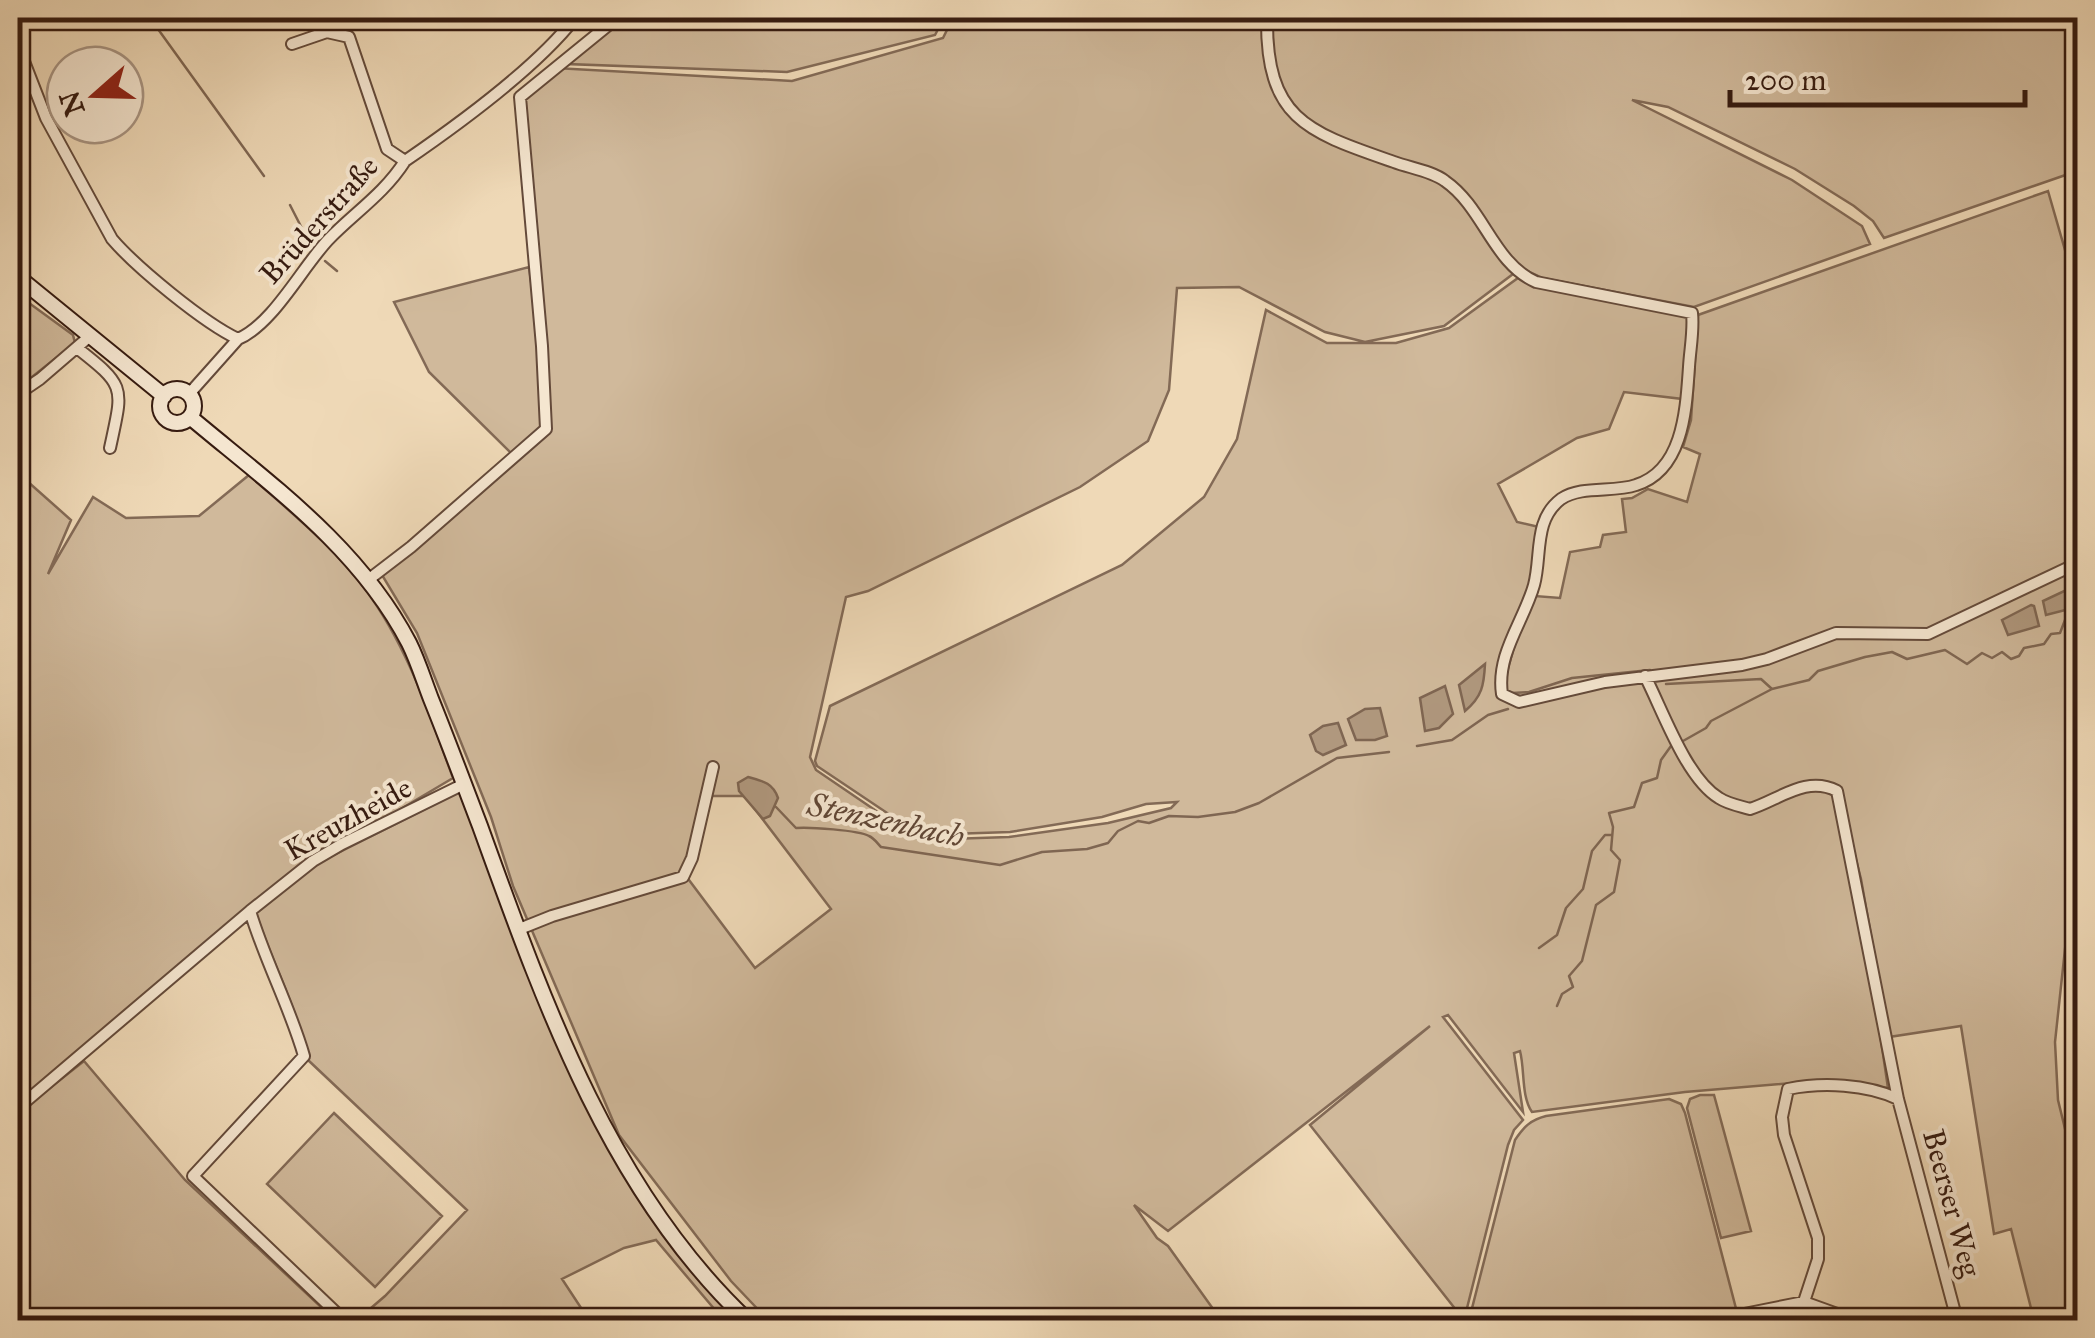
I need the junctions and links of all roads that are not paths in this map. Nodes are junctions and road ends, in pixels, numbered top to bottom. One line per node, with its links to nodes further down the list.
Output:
1 (575, 18): 6 (street, Brüderstraße)
2 (617, 18): 17 (street)
3 (1267, 18): 18 (street)
4 (292, 44): 6 (street, Brüderstraße)
5 (18, 46): 9 (street)
6 (405, 161): 9 (street, Brüderstraße)
7 (18, 277): 8 (main road)
8 (90, 336): 10 (street); 13 (main road)
9 (238, 339): 12 (street, Brüderstraße)
10 (77, 348): 11 (street); 15 (street)
11 (18, 394)
12 (189, 394): 13 (main road); 14 (main road)
13 (164, 396): 14 (main road)
14 (190, 417): 17 (main road)
15 (110, 448)
16 (2078, 563): 18 (street)
17 (368, 580): 20 (main road)
18 (1645, 676): 23 (street, Beerser Weg)
19 (713, 767): 22 (street)
20 (464, 784): 21 (street, Kreuzheide); 22 (main road)
21 (250, 911): 24 (street, Kreuzheide); 28 (street)
22 (517, 930): 27 (main road)
23 (1898, 1099): 25 (street); 32 (street, Beerser Weg)
24 (18, 1108)
25 (1804, 1302): 26 (street); 30 (street); 31 (street)
26 (1739, 1314)
27 (742, 1316): 29 (street)
28 (344, 1320)
29 (722, 1320)
30 (1798, 1320)
31 (1854, 1320)
32 (1957, 1320)

